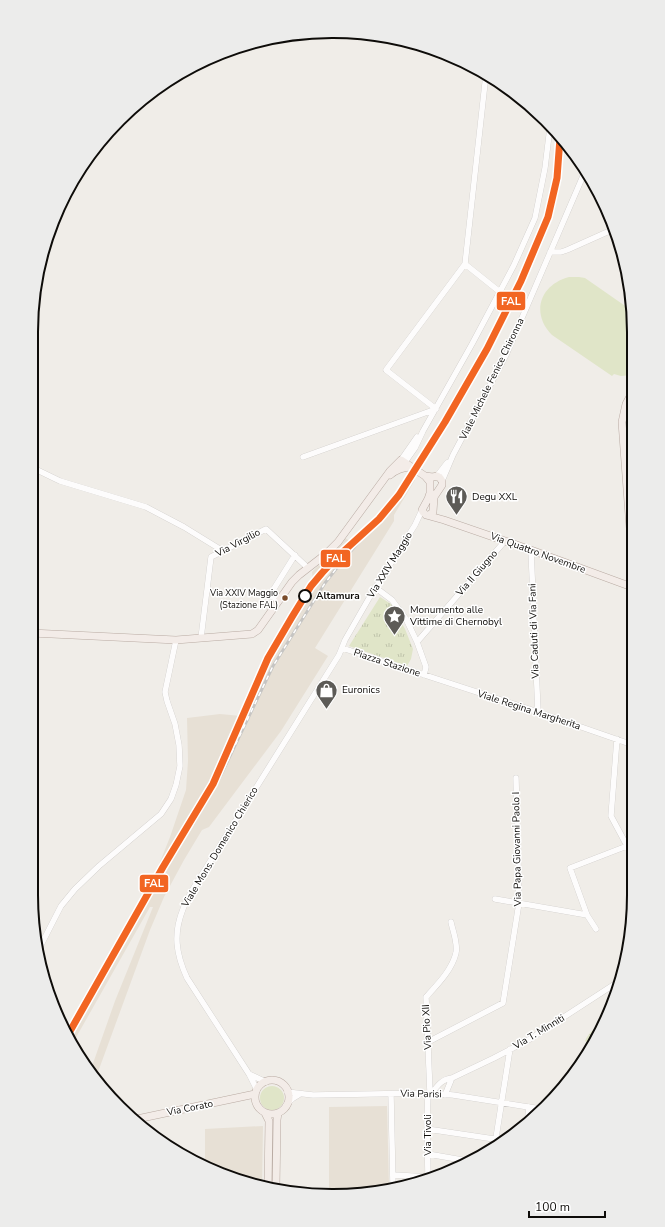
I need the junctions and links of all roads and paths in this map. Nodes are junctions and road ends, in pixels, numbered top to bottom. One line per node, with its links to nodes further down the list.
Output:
1 (485, 81): 6 (street)
2 (549, 133): 7 (street)
3 (583, 177): 5 (street, Viale Michele Fenice Chironna)
4 (609, 231): 5 (street)
5 (550, 252): 15 (street, Viale Michele Fenice Chironna)
6 (465, 264): 7 (street); 9 (street)
7 (500, 292): 9 (street)
8 (627, 402): 17 (main road)
9 (436, 409): 10 (street); 11 (street)
10 (303, 457)
11 (403, 461): 12 (main road); 13 (street); 16 (main road)
12 (412, 467): 13 (main road); 15 (main road)
13 (398, 469): 16 (main road)
14 (38, 470): 21 (street)
15 (433, 480): 18 (main road); 18 (main road)
16 (381, 484): 23 (main road)
17 (627, 488)
18 (428, 510): 19 (main road, Via Quattro Novembre); 25 (street, Via XXIV Maggio)
19 (505, 541): 20 (main road, Via Quattro Novembre); 30 (street, Via II Giugno)
20 (531, 550): 24 (main road, Via Quattro Novembre); 33 (street, Via Caduti di Via Fani)
21 (223, 551): 22 (street, Via Virgilio); 28 (street, Via Virgilio)
22 (295, 555): 23 (street, Via Virgilio); 26 (street)
23 (308, 568): 26 (main road)
24 (627, 585)
25 (376, 588): 30 (street, Piazza Stazione); 31 (street, Via XXIV Maggio)
26 (279, 601): 28 (main road)
27 (38, 633): 29 (main road)
28 (201, 638): 29 (main road)
29 (176, 640): 43 (street)
30 (417, 642): 32 (street, Piazza Stazione)
31 (342, 648): 32 (street, Piazza Stazione); 47 (street, Viale Mons. Domenico Chierico)
32 (424, 675): 33 (street, Viale Regina Margherita)
33 (538, 712): 34 (street, Viale Regina Margherita)
34 (617, 739): 35 (street, Viale Regina Margherita); 37 (street)
35 (627, 742)
36 (516, 778): 39 (street, Via Papa Giovanni Paolo I)
37 (627, 846): 40 (street)
38 (495, 899): 39 (street)
39 (519, 903): 40 (street); 45 (street, Via Papa Giovanni Paolo I)
40 (587, 915): 42 (street)
41 (451, 922): 45 (street, Via Pio XII)
42 (596, 929)
43 (42, 942)
44 (612, 986): 46 (street, Via T. Minniti)
45 (428, 1042): 52 (street, Via Pio XII)
46 (510, 1050): 48 (street, Via T. Minniti); 57 (street)
47 (248, 1074): 49 (street); 50 (street, Viale Mons. Domenico Chierico)
48 (452, 1078): 52 (street, Via T. Minniti); 55 (street)
49 (266, 1082): 50 (main road); 51 (main road)
50 (256, 1092): 56 (main road, Via Corato); 59 (main road)
51 (288, 1092): 53 (street, Via Parisi); 58 (main road)
52 (430, 1093): 54 (street, Via Parisi); 55 (street, Via Parisi); 66 (street, Via Tivoli)
53 (300, 1094): 54 (street, Via Parisi); 58 (street)
54 (391, 1094): 72 (street)
55 (445, 1094): 57 (street, Via Parisi)
56 (242, 1098): 59 (main road); 65 (main road, Via Corato)
57 (502, 1103): 60 (street, Via Parisi); 67 (street)
58 (286, 1105): 63 (main road)
59 (258, 1107): 62 (main road)
60 (529, 1107): 61 (street, Via Parisi); 64 (street)
61 (536, 1108)
62 (265, 1113): 63 (main road); 74 (main road)
63 (278, 1113): 76 (main road)
64 (527, 1116)
65 (142, 1119)
66 (427, 1129): 68 (street); 69 (street, Via Tivoli)
67 (497, 1138)
68 (494, 1140)
69 (428, 1154): 70 (street); 71 (street, Via Tivoli)
70 (461, 1160)
71 (429, 1172)
72 (393, 1175): 73 (street); 75 (street)
73 (417, 1176)
74 (268, 1182)
75 (394, 1182)
76 (276, 1183)

